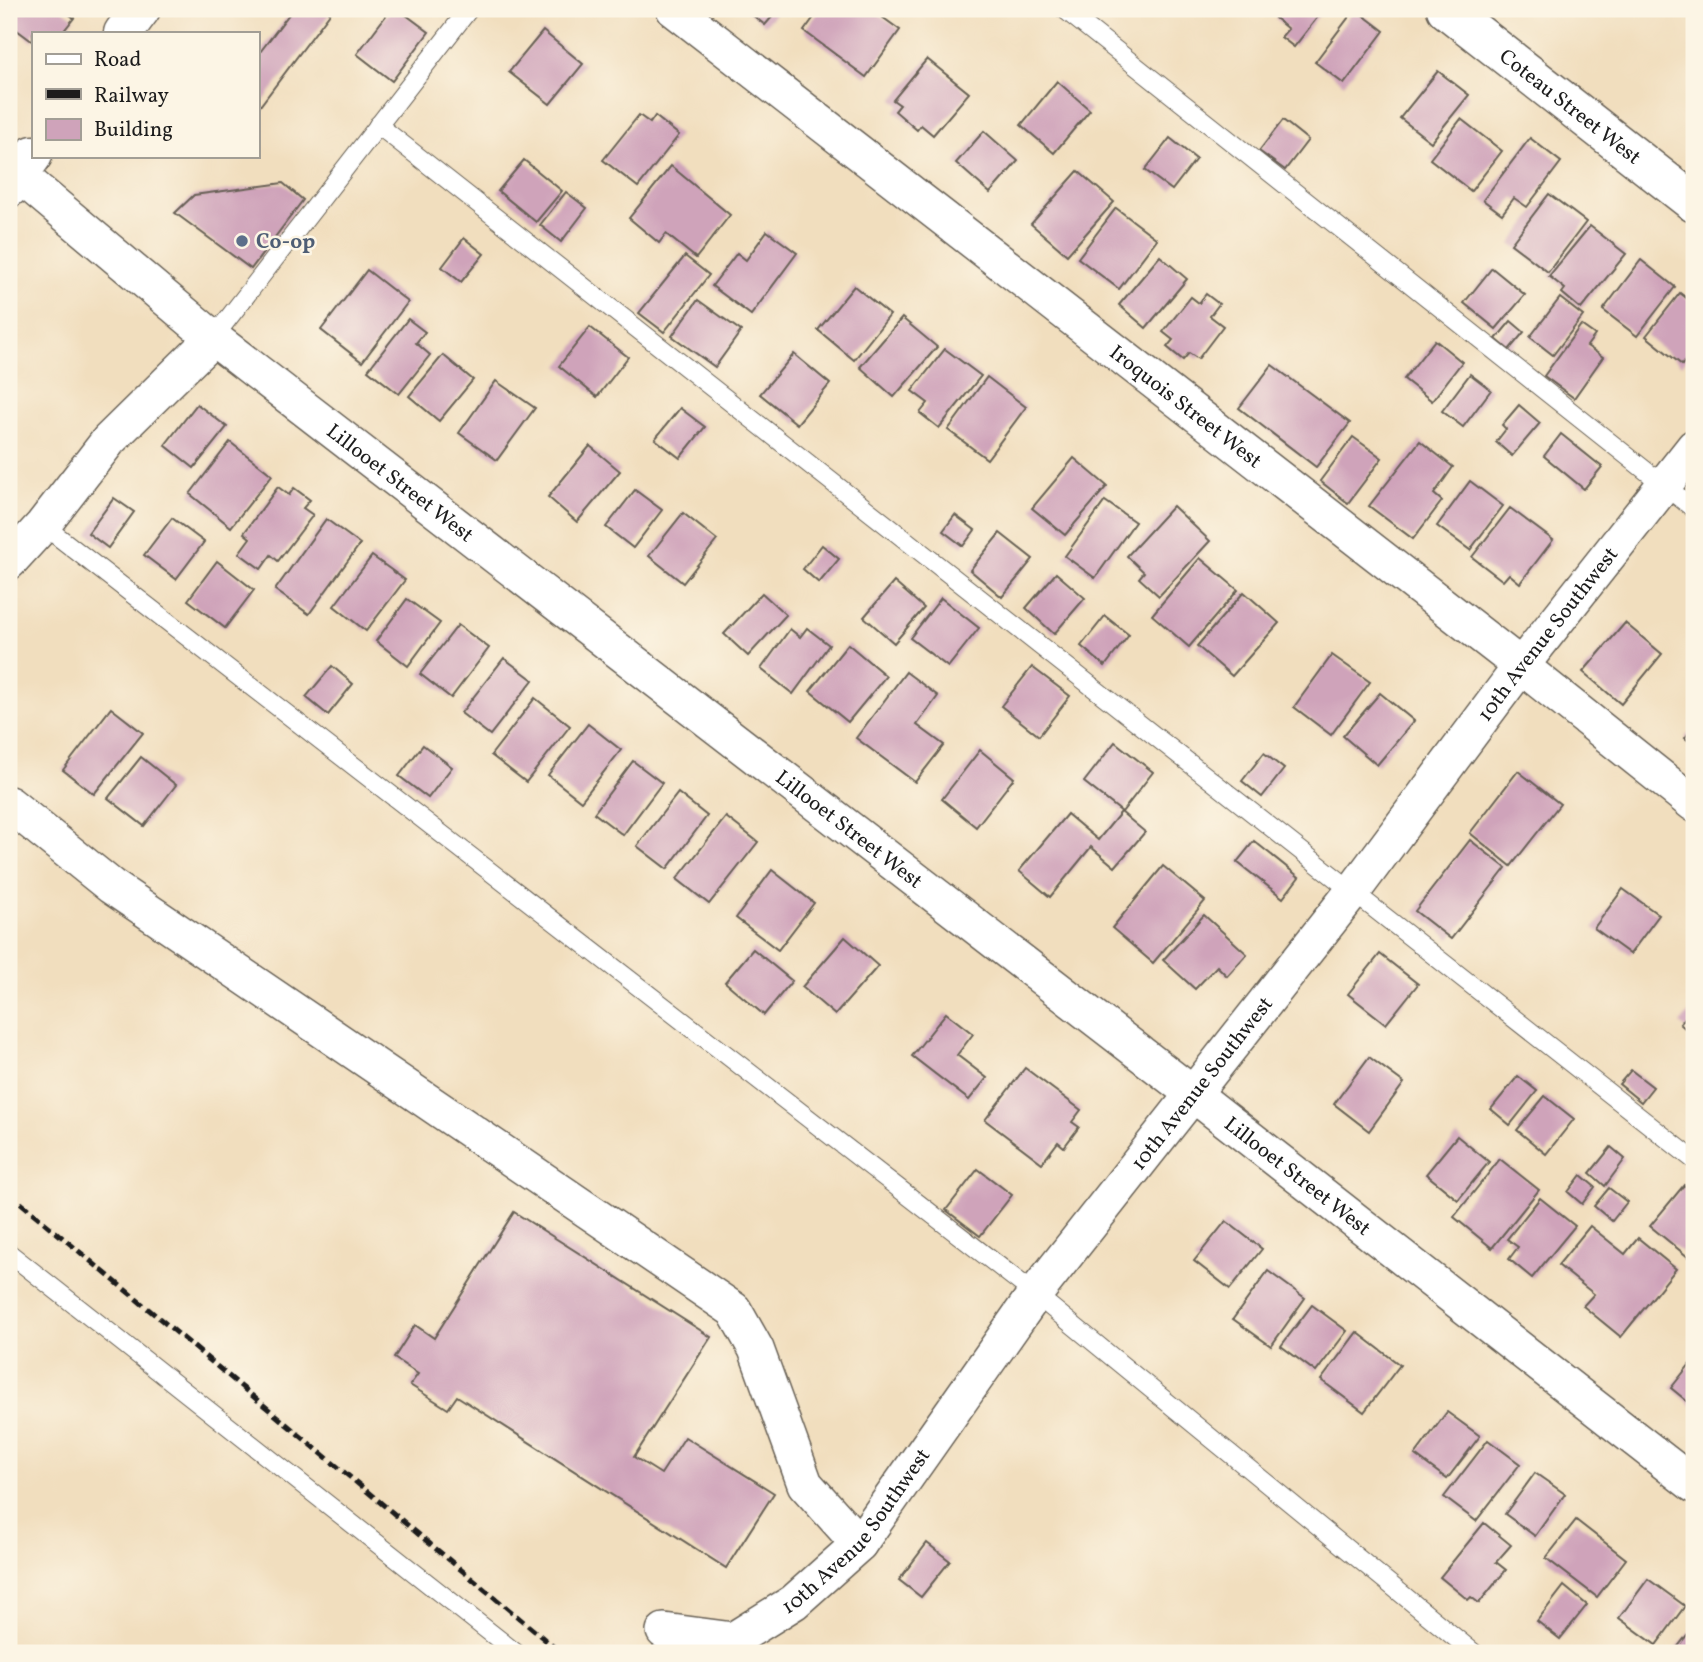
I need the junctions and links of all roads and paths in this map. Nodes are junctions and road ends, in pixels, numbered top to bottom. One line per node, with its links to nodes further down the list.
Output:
1 (141, 9): 6 (street)
2 (469, 9): 7 (lane)
3 (674, 9): 16 (street, Iroquois Street West)
4 (1064, 9): 12 (lane)
5 (1446, 9): 9 (street, Coteau Street West)
6 (124, 32)
7 (378, 125): 10 (lane); 19 (lane)
8 (17, 171): 10 (street, Lillooet Street West)
9 (1694, 203)
10 (213, 338): 14 (street); 20 (street, Lillooet Street West)
11 (1694, 447): 12 (street, 10th Avenue Southwest)
12 (1664, 486): 13 (lane); 16 (street, 10th Avenue Southwest)
13 (1694, 509)
14 (43, 525): 15 (street); 23 (lane)
15 (9, 562)
16 (1521, 666): 18 (street, Iroquois Street West); 19 (street, 10th Avenue Southwest)
17 (9, 804): 25 (street)
18 (1694, 804)
19 (1354, 890): 20 (street, 10th Avenue Southwest); 21 (lane)
20 (1193, 1094): 23 (street, 10th Avenue Southwest); 24 (street, Lillooet Street West)
21 (1694, 1160)
22 (9, 1252): 27 (lane)
23 (1035, 1294): 25 (street, 10th Avenue Southwest); 28 (lane)
24 (1694, 1485)
25 (859, 1544): 26 (street, 10th Avenue Southwest)
26 (664, 1631)
27 (516, 1653)
28 (1474, 1653)

